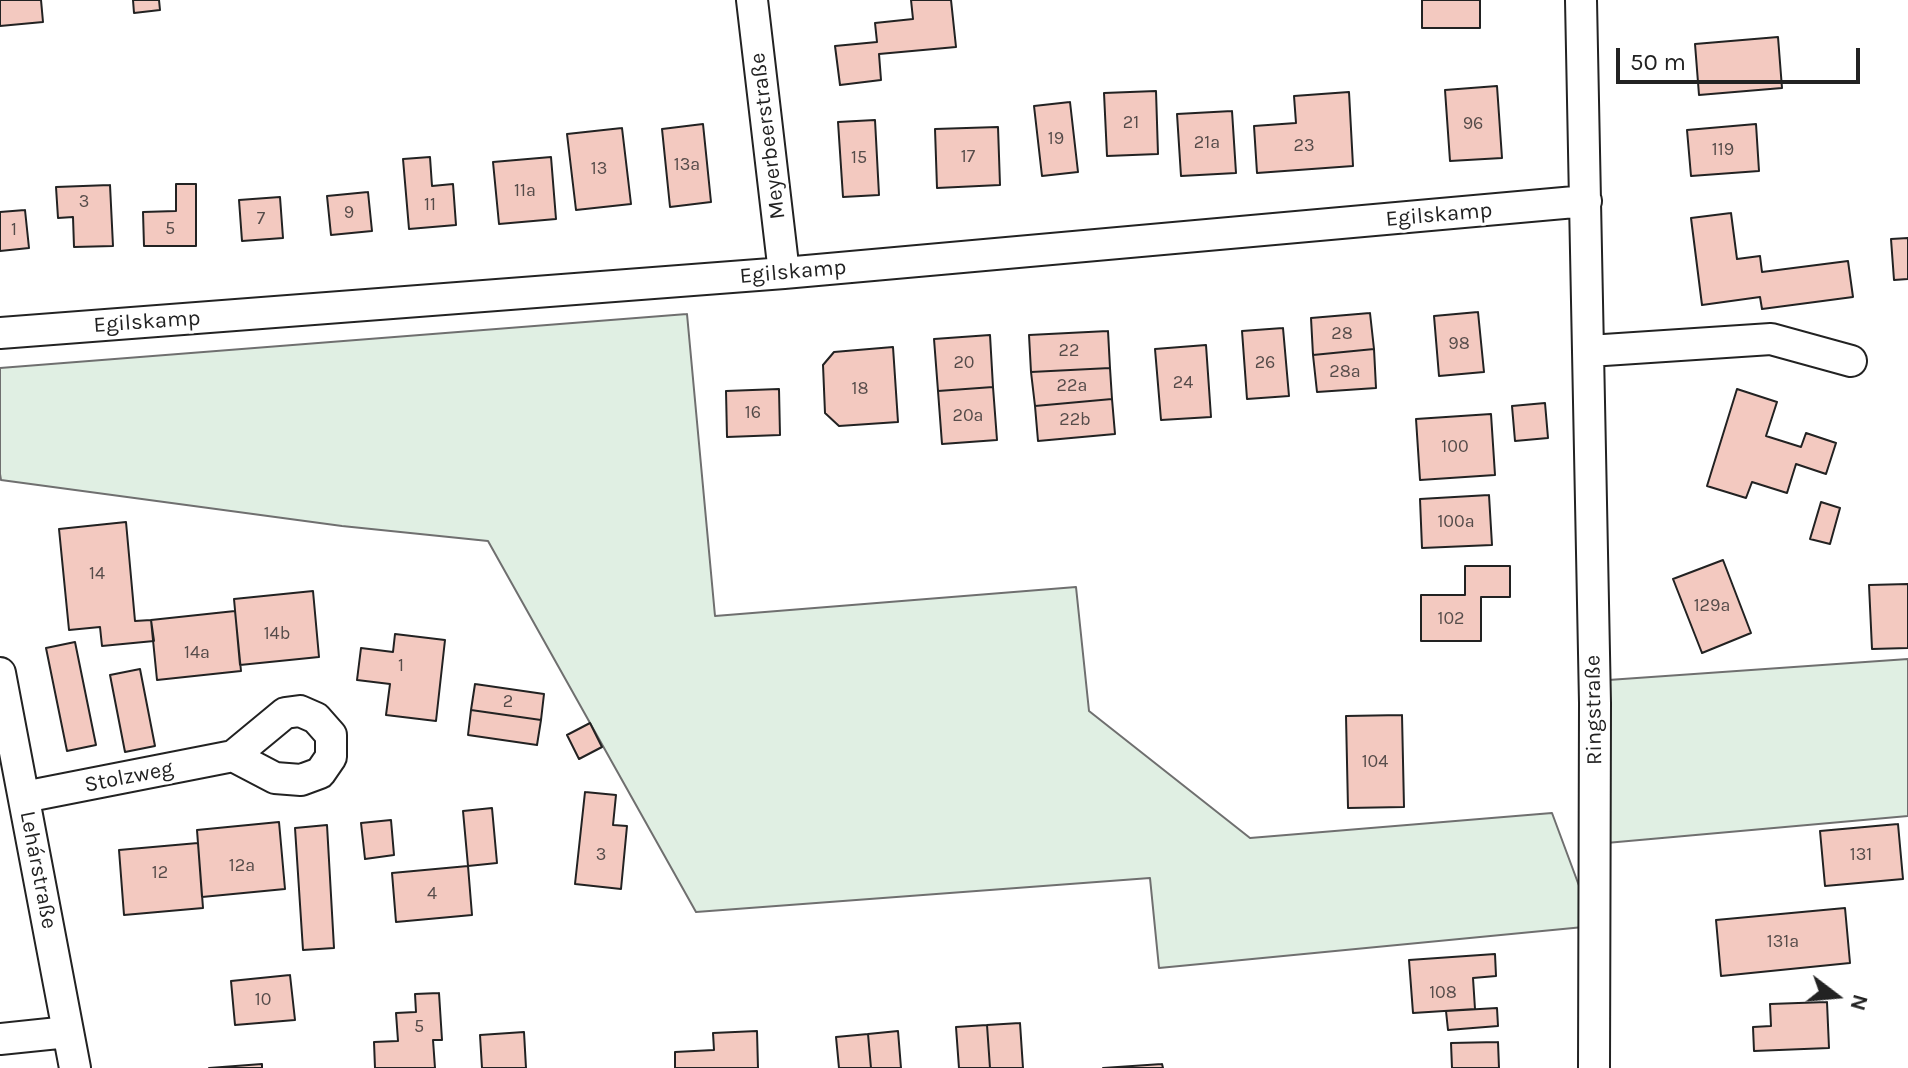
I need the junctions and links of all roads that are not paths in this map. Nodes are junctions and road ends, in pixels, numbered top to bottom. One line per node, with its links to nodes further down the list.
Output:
1 (752, 0): 4 (street, Meyerbeerstraße)
2 (1581, 0): 3 (street, Ringstraße)
3 (1586, 201): 4 (street, Egilskamp); 6 (street, Ringstraße)
4 (784, 273): 5 (street, Egilskamp)
5 (0, 333)
6 (1589, 351): 7 (street); 14 (street, Ringstraße)
7 (1851, 361)
8 (0, 673): 10 (street, Lehárstraße)
9 (233, 756): 10 (street, Stolzweg)
10 (24, 797): 11 (street, Lehárstraße)
11 (68, 1032): 12 (street); 13 (street, Lehárstraße)
12 (0, 1039)
13 (75, 1068)
14 (1594, 1068)

